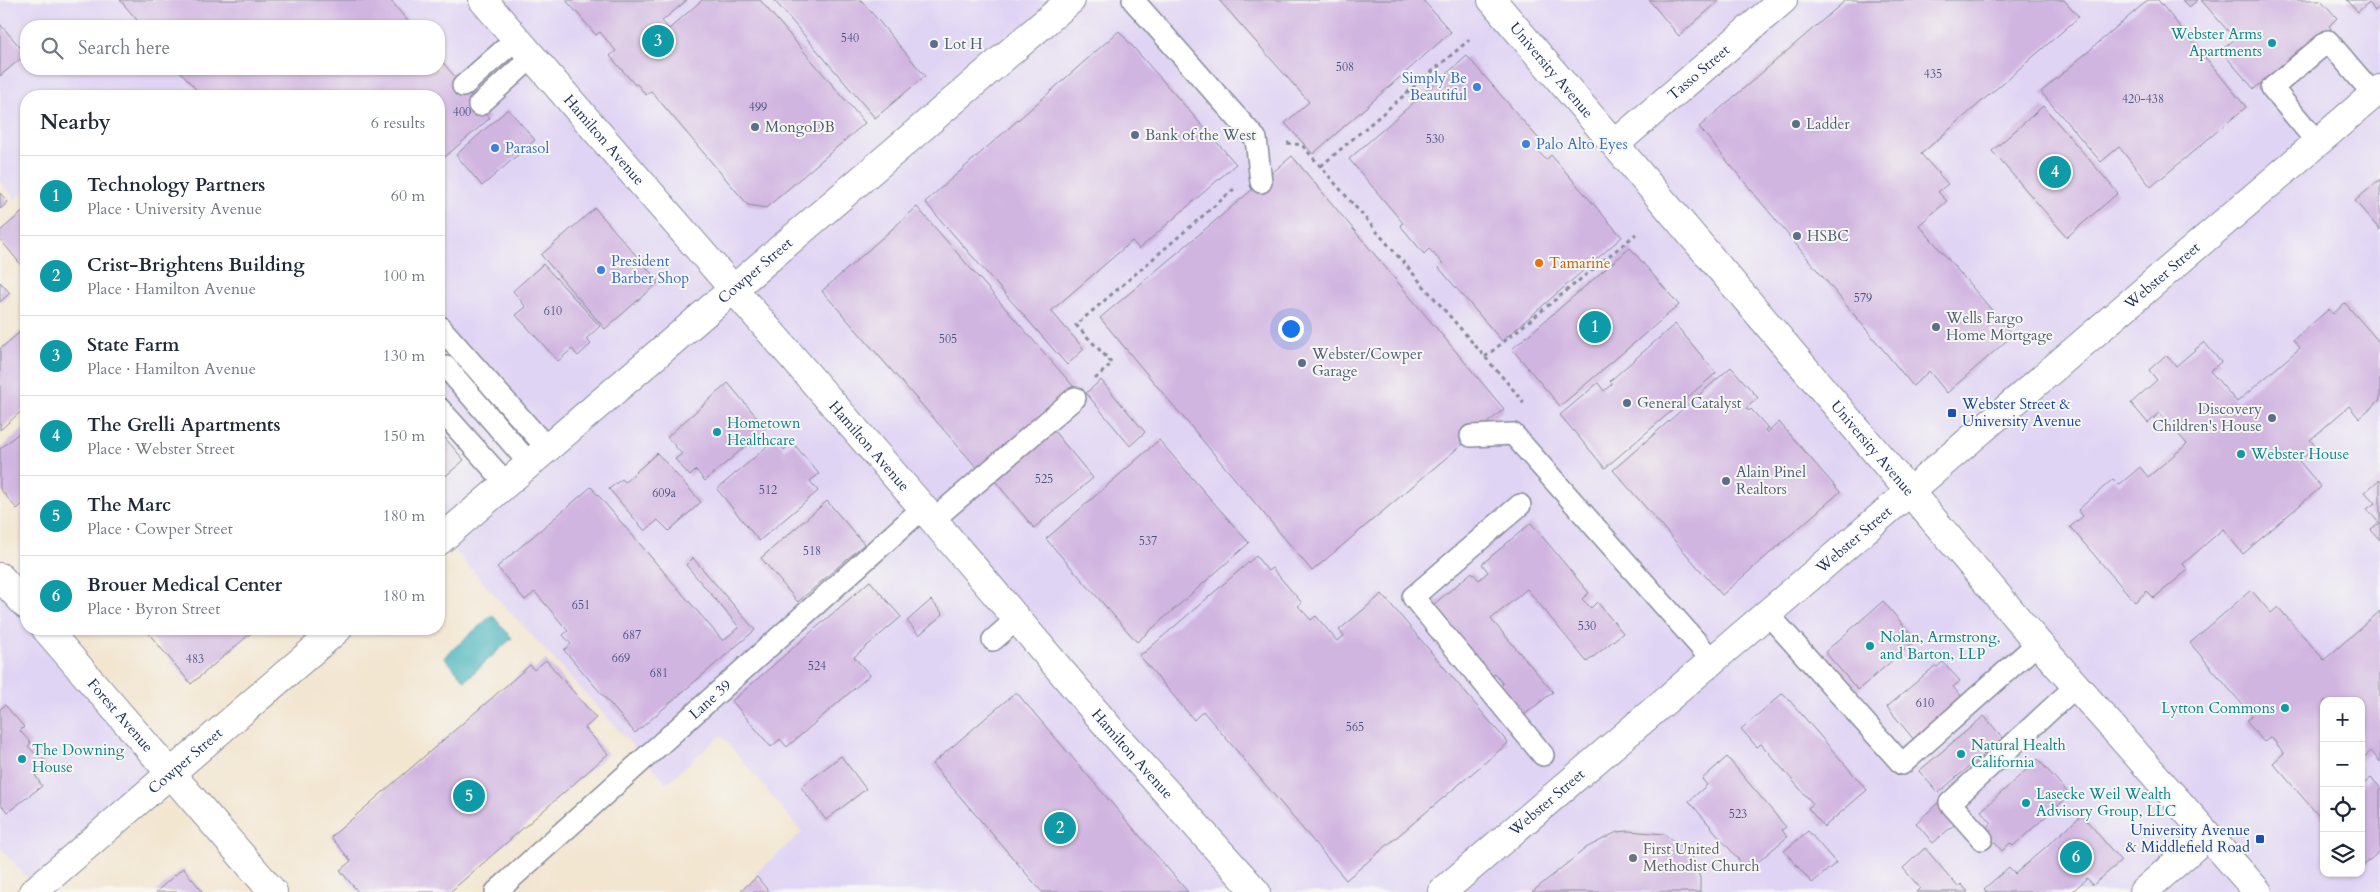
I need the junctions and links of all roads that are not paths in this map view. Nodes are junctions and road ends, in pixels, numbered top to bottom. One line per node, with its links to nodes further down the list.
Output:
1 (483, 0): 6 (street, Hamilton Avenue)
2 (1071, 0): 13 (street, Cowper Street)
3 (1133, 0): 12 (lane)
4 (1492, 0): 11 (street, University Avenue)
5 (1783, 0): 11 (street, Tasso Street)
6 (524, 48): 7 (lane); 9 (lane); 13 (street, Hamilton Avenue)
7 (463, 86)
8 (2377, 92): 10 (street, Webster Street); 10 (lane)
9 (479, 105)
10 (2317, 142): 21 (street, Webster Street)
11 (1615, 144): 21 (street, University Avenue)
12 (1260, 174)
13 (733, 290): 19 (street, Cowper Street); 23 (street, Hamilton Avenue)
14 (445, 334): 19 (lane)
15 (446, 367): 19 (lane)
16 (1075, 398): 23 (lane, Lane 39)
17 (445, 415): 20 (lane)
18 (1471, 436): 33 (lane)
19 (538, 456): 20 (street, Cowper Street)
20 (506, 483): 24 (street, Cowper Street)
21 (1908, 491): 27 (street, Webster Street); 32 (street, University Avenue)
22 (1520, 505): 35 (lane)
23 (928, 514): 28 (street, Hamilton Avenue); 41 (lane, Lane 39)
24 (445, 536)
25 (0, 577): 26 (street)
26 (20, 599)
27 (1768, 614): 32 (lane); 33 (street, Webster Street)
28 (1017, 619): 31 (lane); 42 (street, Hamilton Avenue)
29 (51, 635): 36 (street, Forest Avenue)
30 (331, 635): 36 (street, Cowper Street)
31 (993, 640)
32 (2038, 643): 34 (street, University Avenue)
33 (1714, 661): 43 (street, Webster Street)
34 (2076, 686): 37 (street, University Avenue); 38 (lane)
35 (1543, 755)
36 (171, 773): 39 (street, Cowper Street); 40 (street, Forest Avenue)
37 (2207, 836): 44 (street); 45 (street, University Avenue)
38 (1982, 839)
39 (33, 892)
40 (273, 892)
41 (496, 892)
42 (1256, 892)
43 (1442, 892)
44 (2143, 892)
45 (2258, 892)

